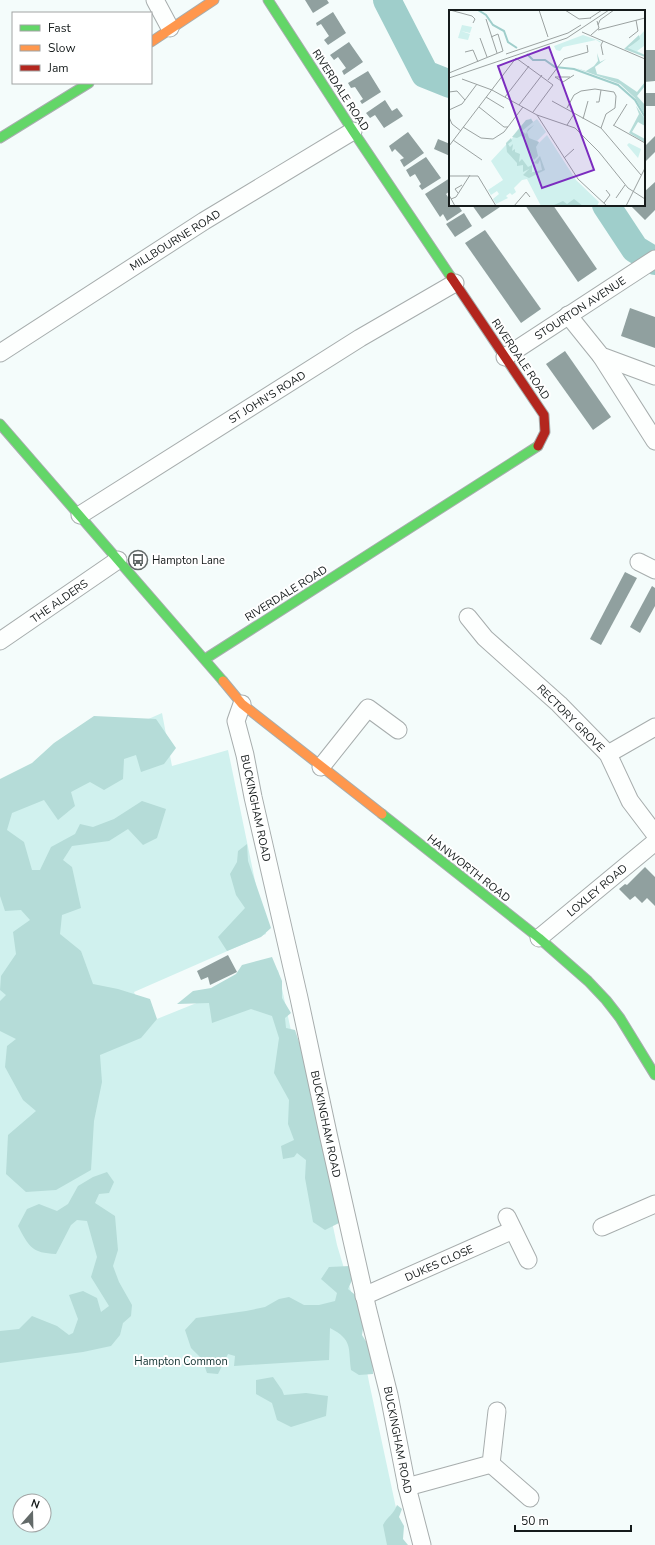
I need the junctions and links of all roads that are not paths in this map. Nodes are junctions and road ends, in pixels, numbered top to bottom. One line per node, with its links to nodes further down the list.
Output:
1 (155, 0): 4 (street)
2 (214, 0): 4 (street)
3 (268, 0): 7 (street, RIVERDALE ROAD)
4 (170, 28): 5 (street)
5 (152, 41)
6 (87, 84): 8 (street)
7 (352, 131): 10 (street, RIVERDALE ROAD); 12 (street, MILLBOURNE ROAD)
8 (0, 138)
9 (655, 260): 11 (street, STOURTON AVENUE)
10 (455, 283): 14 (street, RIVERDALE ROAD); 18 (street, ST JOHN'S ROAD)
11 (568, 315): 13 (street); 14 (street, STOURTON AVENUE)
12 (0, 353)
13 (601, 356): 15 (street); 17 (street)
14 (505, 357): 24 (street, RIVERDALE ROAD)
15 (655, 376)
16 (0, 424): 18 (street)
17 (655, 442)
18 (80, 515): 19 (street)
19 (118, 560): 23 (street, THE ALDERS); 24 (street)
20 (639, 562): 21 (street)
21 (655, 570)
22 (468, 618): 28 (street, RECTORY GROVE)
23 (0, 641)
24 (205, 658): 25 (street)
25 (242, 704): 29 (street, HANWORTH ROAD); 37 (street, BUCKINGHAM ROAD)
26 (655, 727): 28 (street)
27 (398, 730): 29 (street)
28 (608, 754): 30 (street, RECTORY GROVE)
29 (321, 767): 32 (street, HANWORTH ROAD)
30 (655, 834)
31 (655, 842): 32 (street, LOXLEY ROAD)
32 (539, 938): 33 (street, HANWORTH ROAD)
33 (655, 1075)
34 (655, 1204): 35 (street)
35 (602, 1226)
36 (528, 1260): 37 (street, DUKES CLOSE)
37 (364, 1296): 40 (street, BUCKINGHAM ROAD)
38 (497, 1411): 39 (street)
39 (491, 1464): 40 (street); 41 (street)
40 (407, 1487): 42 (street, BUCKINGHAM ROAD)
41 (530, 1498)
42 (422, 1545)

